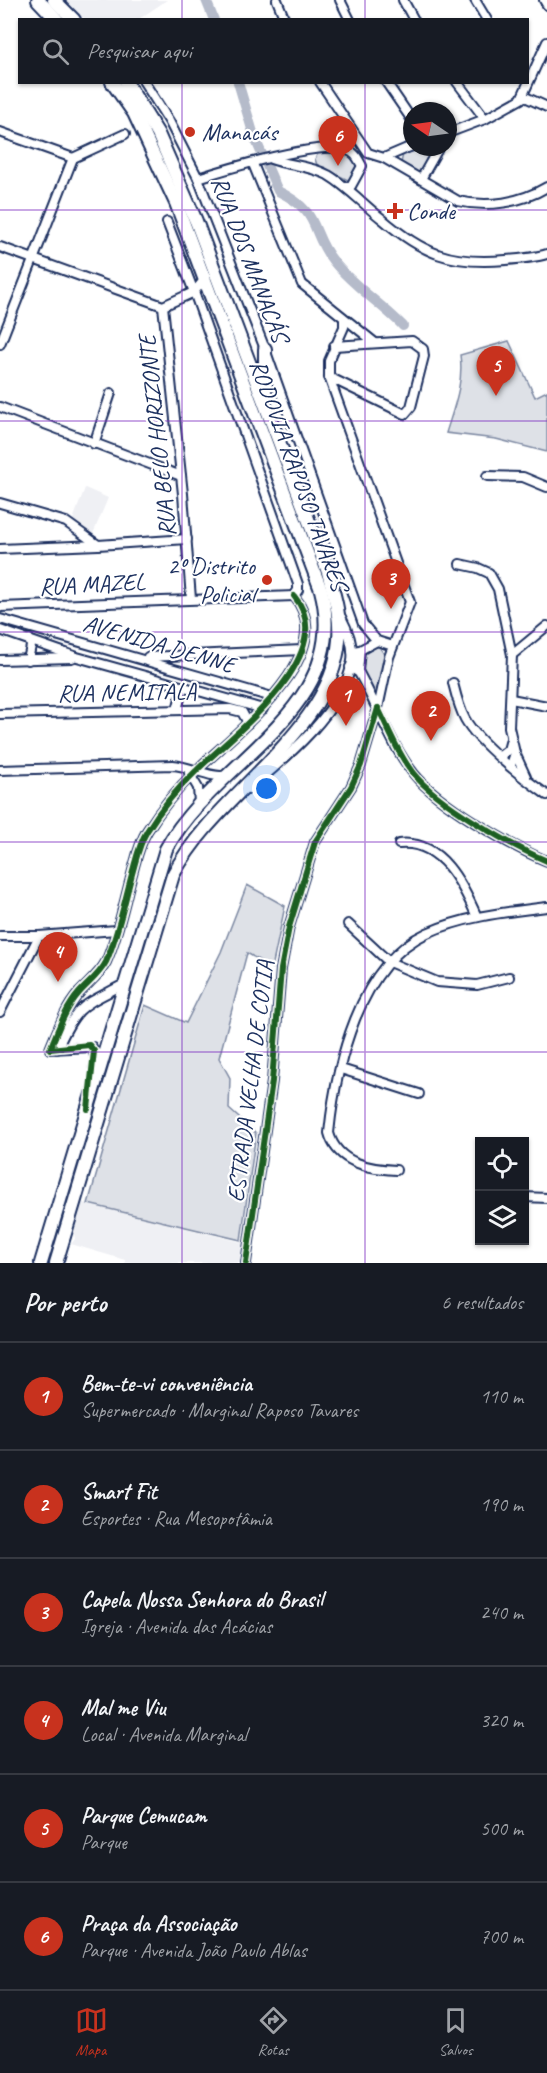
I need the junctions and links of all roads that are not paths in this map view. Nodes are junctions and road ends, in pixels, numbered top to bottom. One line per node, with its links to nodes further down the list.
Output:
1 (38, 0): 9 (highway)
2 (54, 0): 10 (highway)
3 (277, 0): 11 (street)
4 (340, 0): 12 (street)
5 (403, 0): 13 (street)
6 (475, 0): 14 (street)
7 (544, 0): 8 (street)
8 (547, 5)
9 (55, 18)
10 (72, 18)
11 (284, 18)
12 (349, 18)
13 (413, 18)
14 (486, 18)
15 (547, 42): 16 (street)
16 (529, 81)
17 (113, 84): 47 (highway, RODOVIA RAPOSO TAVARES)
18 (127, 84): 58 (highway, RODOVIA RAPOSO TAVARES)
19 (145, 84): 39 (street, RUA DOS MANACÁS)
20 (321, 84): 33 (street)
21 (387, 84): 25 (street)
22 (459, 84): 27 (street)
23 (527, 85): 24 (street)
24 (523, 96): 26 (street); 27 (street)
25 (403, 107)
26 (547, 107)
27 (485, 119): 28 (street)
28 (457, 130)
29 (0, 132): 35 (street)
30 (125, 134): 35 (street)
31 (319, 150): 33 (street); 37 (street); 38 (street)
32 (403, 151): 36 (street)
33 (365, 156): 36 (street); 41 (street)
34 (434, 156): 40 (street)
35 (73, 158): 46 (street)
36 (384, 158): 40 (street)
37 (264, 161): 38 (street); 39 (street); 50 (street)
38 (314, 168): 41 (street)
39 (198, 178): 54 (street, RUA DOS MANACÁS)
40 (421, 178): 42 (street)
41 (346, 187): 45 (street)
42 (547, 187)
43 (167, 222): 48 (street)
44 (0, 247): 46 (street)
45 (547, 254)
46 (33, 259): 49 (street); 52 (street)
47 (204, 280): 48 (street); 107 (highway, RODOVIA RAPOSO TAVARES)
48 (194, 292): 49 (street); 68 (street)
49 (164, 306): 60 (street, RUA BELO HORIZONTE)
50 (344, 320): 51 (street); 53 (street)
51 (374, 342): 53 (street); 55 (street)
52 (0, 344)
53 (334, 346): 55 (street)
54 (265, 349): 58 (highway); 78 (street, RUA DOS MANACÁS)
55 (329, 377): 79 (street, ESTRADA VELHA DE COTIA)
56 (111, 393): 59 (street)
57 (0, 407): 59 (street)
58 (265, 408): 72 (highway, RODOVIA RAPOSO TAVARES)
59 (94, 444): 60 (street)
60 (181, 476): 64 (street, RUA BELO HORIZONTE)
61 (487, 476): 62 (street)
62 (547, 487)
63 (0, 503): 65 (street)
64 (187, 539): 65 (street); 69 (street, RUA BELO HORIZONTE)
65 (98, 545): 66 (street)
66 (0, 549)
67 (460, 564): 83 (street)
68 (294, 596): 69 (street, RUA MAZEL); 80 (street)
69 (191, 599): 71 (street, RUA MAZEL)
70 (0, 607): 71 (street, RUA MAZEL)
71 (13, 607): 74 (street)
72 (338, 610): 81 (street); 112 (highway, RODOVIA RAPOSO TAVARES)
73 (0, 619): 74 (street, AVENIDA DENNE)
74 (9, 622): 85 (street, AVENIDA DENNE)
75 (547, 626): 83 (street)
76 (0, 630): 77 (street)
77 (29, 639): 84 (street); 87 (street)
78 (377, 641): 79 (street); 81 (street)
79 (393, 646): 95 (street, ESTRADA VELHA DE COTIA)
80 (302, 650): 82 (street); 92 (street)
81 (356, 650): 89 (street)
82 (180, 655): 85 (street); 88 (street)
83 (512, 655): 93 (street)
84 (77, 657): 87 (street); 91 (street)
85 (141, 658): 88 (street, AVENIDA DENNE)
86 (0, 660): 87 (street)
87 (28, 660)
88 (180, 669): 92 (street, AVENIDA DENNE)
89 (354, 669): 95 (street); 112 (street)
90 (453, 683): 102 (street)
91 (183, 687): 96 (street); 97 (street)
92 (272, 697): 96 (street)
93 (511, 699): 94 (street); 100 (street)
94 (547, 706)
95 (378, 708): 114 (street); 136 (street, ESTRADA VELHA DE COTIA)
96 (264, 709): 99 (street)
97 (177, 710): 98 (street, RUA NEMITALA); 99 (street, RUA NEMITALA)
98 (0, 714)
99 (248, 723): 105 (street)
100 (512, 737): 101 (street); 102 (street)
101 (515, 753): 103 (street); 109 (street)
102 (500, 756): 103 (street)
103 (511, 765): 109 (street)
104 (186, 766): 105 (street); 106 (street); 108 (street)
105 (198, 769): 107 (street); 108 (street)
106 (0, 770)
107 (227, 775): 111 (highway, RODOVIA RAPOSO TAVARES)
108 (191, 776): 111 (street); 118 (street)
109 (527, 778): 110 (street)
110 (547, 795)
111 (199, 806): 123 (highway, RODOVIA RAPOSO TAVARES)
112 (201, 832): 135 (highway, RODOVIA RAPOSO TAVARES)
113 (399, 843): 116 (street)
114 (547, 861)
115 (545, 907): 116 (street)
116 (477, 917): 121 (street)
117 (348, 924): 121 (street)
118 (116, 930): 120 (street); 124 (street)
119 (0, 936): 120 (street)
120 (39, 936): 126 (street)
121 (388, 962): 122 (street); 128 (street)
122 (509, 977)
123 (126, 983): 125 (street); 130 (highway, RODOVIA RAPOSO TAVARES)
124 (79, 993): 125 (street); 127 (street)
125 (83, 1004): 127 (street)
126 (0, 1012)
127 (54, 1049): 130 (street)
128 (341, 1069): 129 (street); 131 (street)
129 (418, 1094)
130 (88, 1109): 134 (highway, RODOVIA RAPOSO TAVARES)
131 (396, 1170)
132 (529, 1197): 133 (street)
133 (547, 1198)
134 (41, 1263)
135 (56, 1263)
136 (246, 1263)

